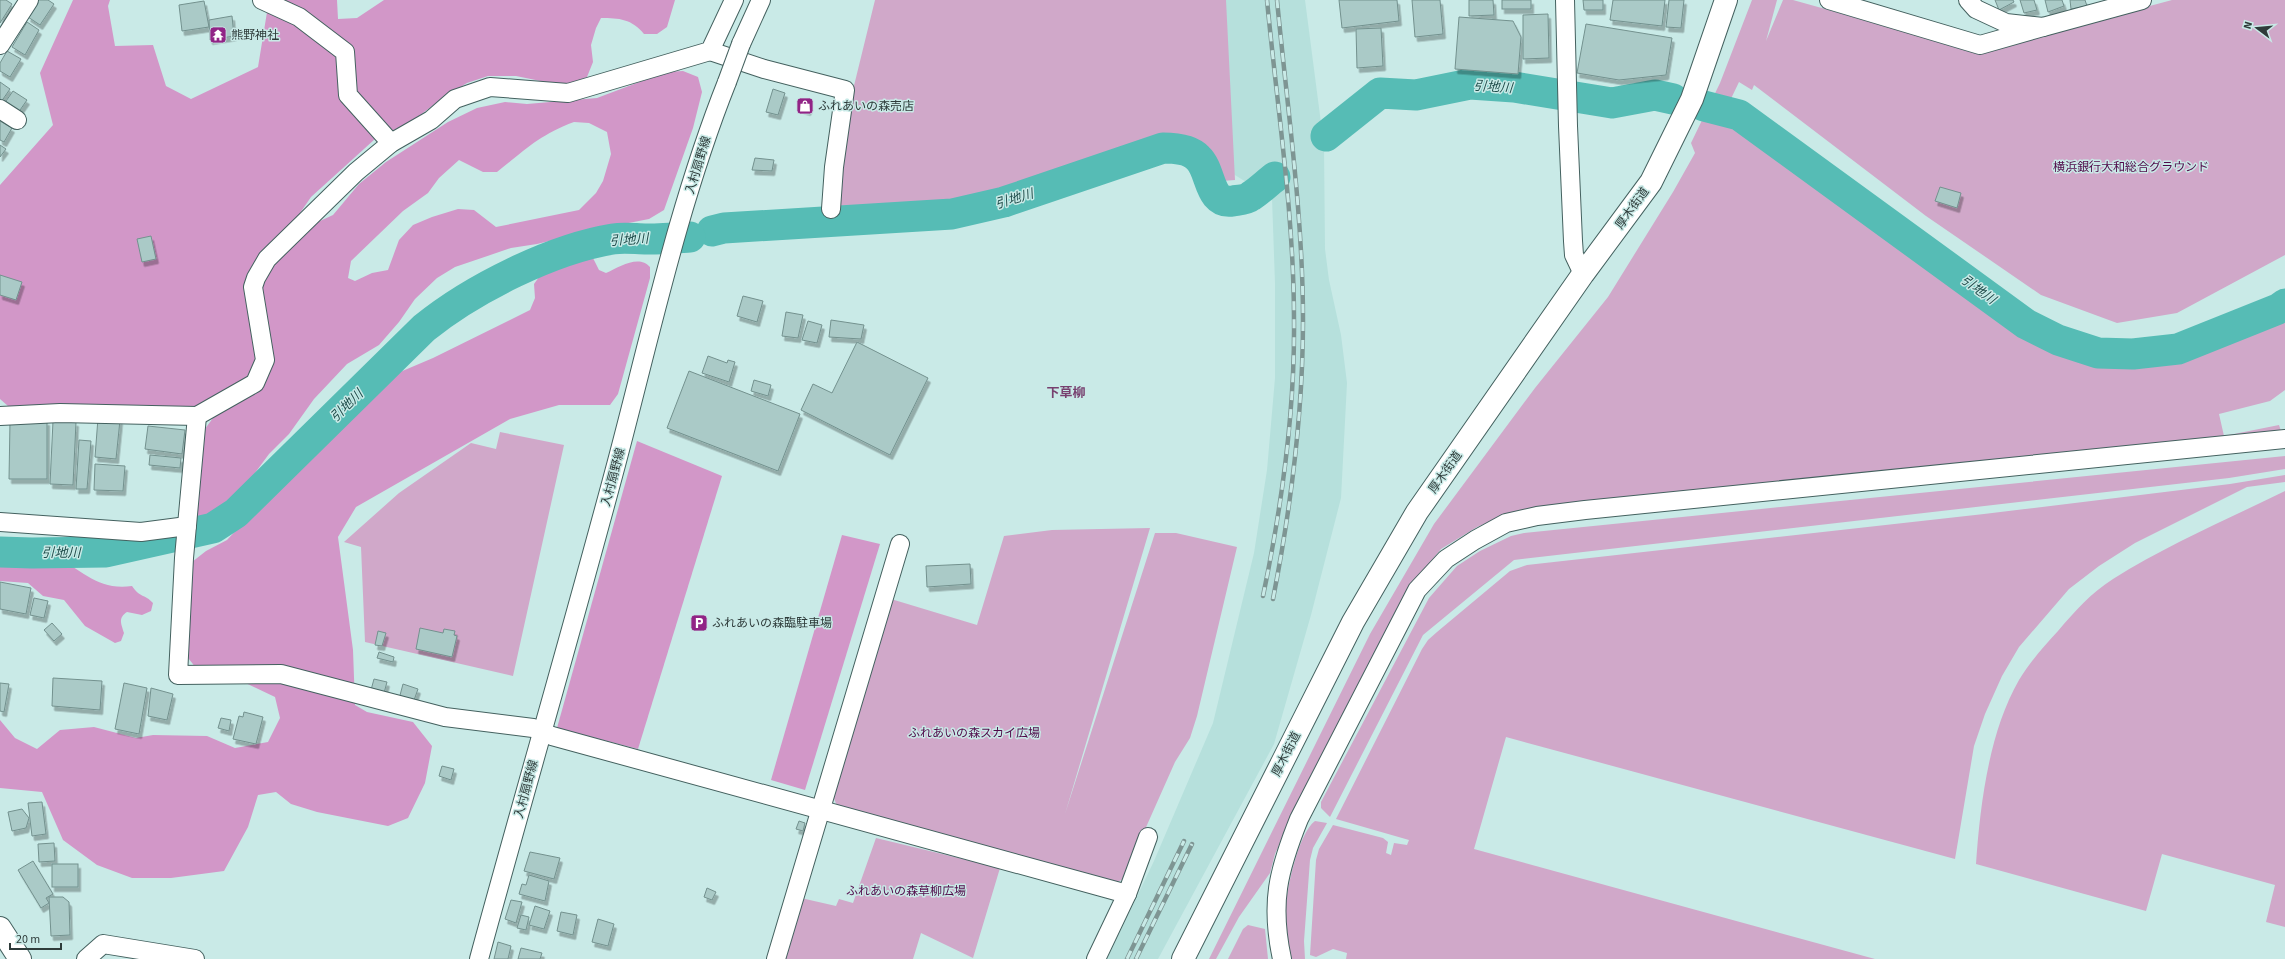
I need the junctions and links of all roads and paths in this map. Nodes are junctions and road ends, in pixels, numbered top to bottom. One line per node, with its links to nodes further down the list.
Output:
1 (29, 0): 11 (street)
2 (262, 0): 15 (street)
3 (734, 0): 12 (street)
4 (761, 0): 24 (street, 入村扇野線, bridge)
5 (1565, 0): 17 (street)
6 (1726, 0): 17 (main road, 厚木街道)
7 (1829, 0): 10 (street)
8 (1968, 0): 10 (street)
9 (2142, 0): 10 (street)
10 (2043, 27)
11 (0, 45)
12 (710, 51): 15 (street); 16 (street)
13 (0, 109): 14 (street)
14 (17, 120)
15 (390, 143): 19 (street)
16 (832, 209)
17 (1583, 274): 35 (main road, 厚木街道)
18 (0, 416): 19 (street)
19 (197, 416): 22 (street)
20 (2285, 439): 36 (street)
21 (0, 522): 22 (street)
22 (187, 526): 24 (street)
23 (900, 544): 25 (street)
24 (541, 733): 25 (street); 32 (street, 入村扇野線)
25 (822, 810): 27 (street); 33 (street)
26 (1148, 837): 27 (street)
27 (1127, 894): 34 (street)
28 (0, 928): 29 (main road)
29 (20, 959)
30 (86, 959): 31 (street)
31 (195, 959)
32 (479, 959)
33 (776, 959)
34 (1096, 959)
35 (1183, 959)
36 (1282, 959)

